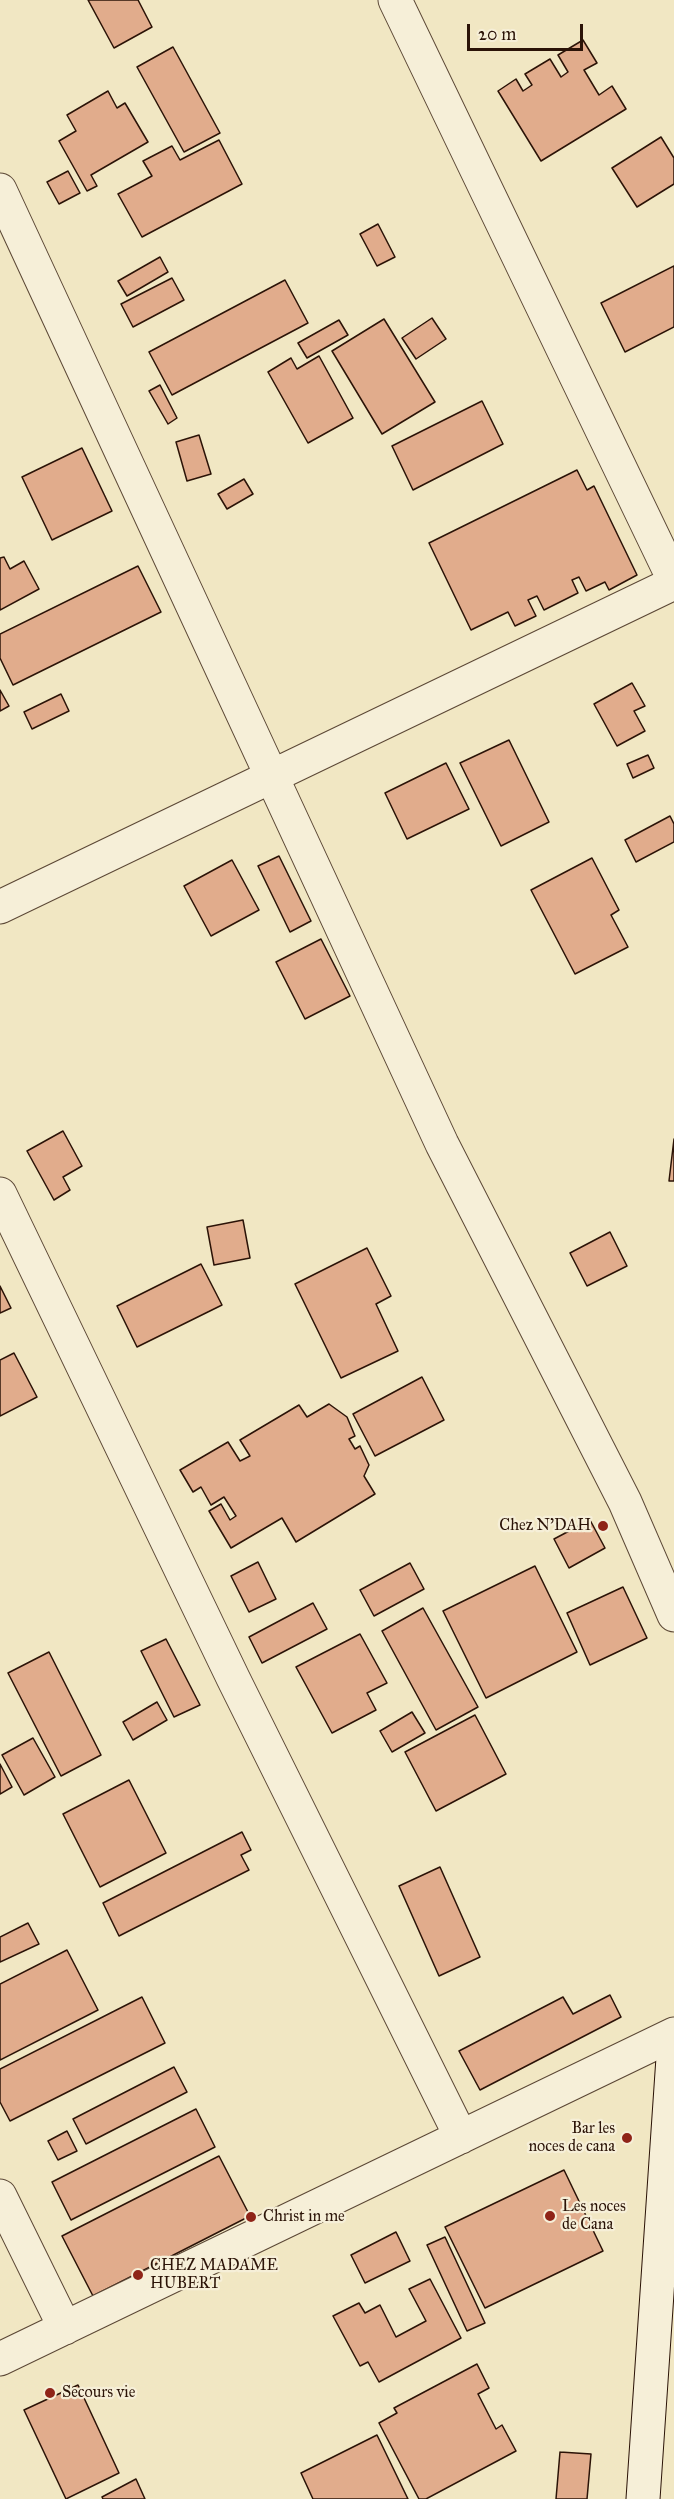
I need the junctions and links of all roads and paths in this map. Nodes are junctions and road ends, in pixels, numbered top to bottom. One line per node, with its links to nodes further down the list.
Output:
1 (395, 0): 3 (street)
2 (0, 190): 4 (street)
3 (674, 581): 4 (street)
4 (272, 776): 5 (street); 7 (street)
5 (0, 907)
6 (0, 1194): 10 (street)
7 (674, 1615)
8 (674, 2034): 10 (street)
9 (674, 2043): 14 (street)
10 (461, 2137): 12 (street)
11 (0, 2196): 12 (street)
12 (65, 2328): 13 (street)
13 (0, 2359)
14 (643, 2499)

